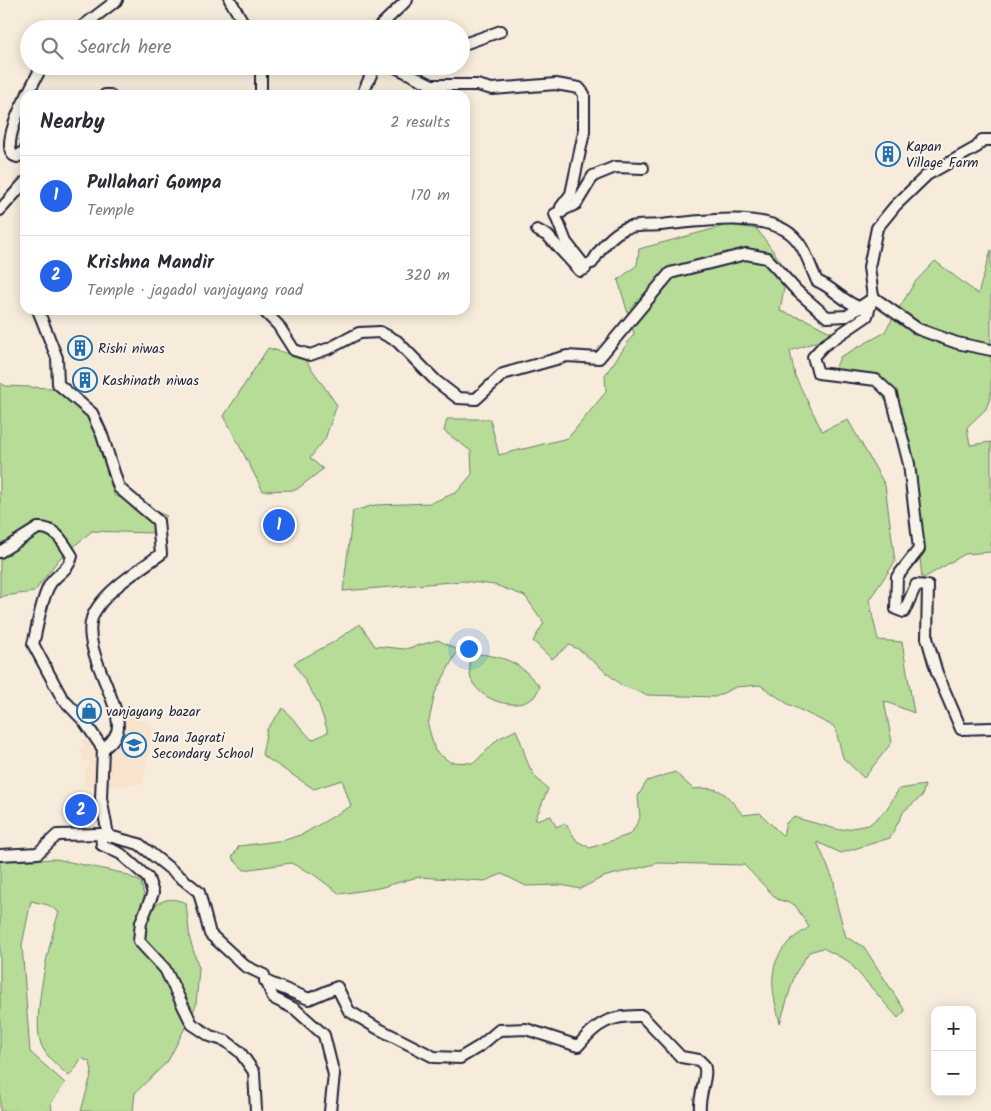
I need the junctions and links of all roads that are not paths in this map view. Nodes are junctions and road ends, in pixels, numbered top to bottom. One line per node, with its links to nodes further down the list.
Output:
1 (117, 0): 4 (street)
2 (230, 0): 5 (street)
3 (407, 0): 6 (street)
4 (91, 20)
5 (242, 20)
6 (386, 20)
7 (501, 31): 8 (street)
8 (470, 42)
9 (37, 75): 13 (street)
10 (261, 75): 14 (street)
11 (371, 75): 15 (street)
12 (413, 75): 24 (street)
13 (30, 90)
14 (261, 90)
15 (364, 90)
16 (20, 109): 18 (street)
17 (991, 140): 27 (street)
18 (20, 154)
19 (643, 168): 24 (street)
20 (20, 188): 22 (street)
21 (20, 195): 22 (street)
22 (11, 200): 23 (street)
23 (0, 210)
24 (562, 212): 26 (street)
25 (537, 230): 26 (street)
26 (584, 264): 28 (street)
27 (874, 297): 28 (street); 31 (street); 33 (street)
28 (861, 308): 30 (street)
29 (40, 315): 34 (street)
30 (268, 315)
31 (991, 350)
32 (0, 552): 34 (street)
33 (991, 728)
34 (103, 749): 35 (street)
35 (101, 834): 36 (street); 37 (street); 38 (street)
36 (0, 855)
37 (265, 981): 39 (street); 40 (street)
38 (256, 1111)
39 (330, 1111)
40 (700, 1111)

